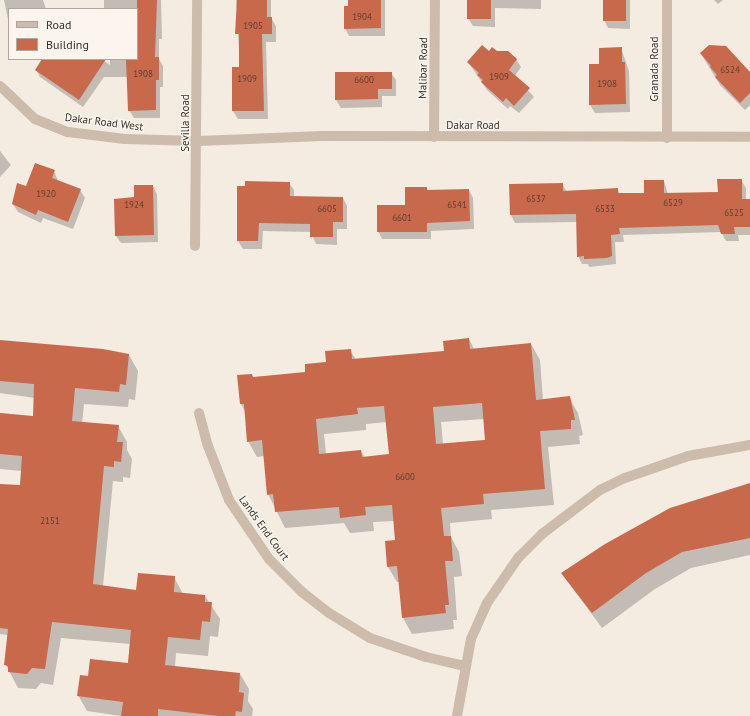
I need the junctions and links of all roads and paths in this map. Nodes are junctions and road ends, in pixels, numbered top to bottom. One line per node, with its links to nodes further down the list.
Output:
1 (197, 0): 8 (street, Sevilla Road)
2 (435, 0): 5 (street, Malibar Road)
3 (667, 0): 7 (street, Granada Road)
4 (0, 86): 8 (street, Dakar Road West)
5 (434, 137): 7 (street, Dakar Road); 8 (street, Dakar Road)
6 (750, 137): 7 (street, Dakar Road)
7 (667, 138)
8 (197, 141): 9 (street, Sevilla Road)
9 (195, 246)
10 (199, 413): 12 (street, Lands End Court)
11 (750, 445): 12 (street)
12 (464, 666): 13 (street)
13 (457, 716)

